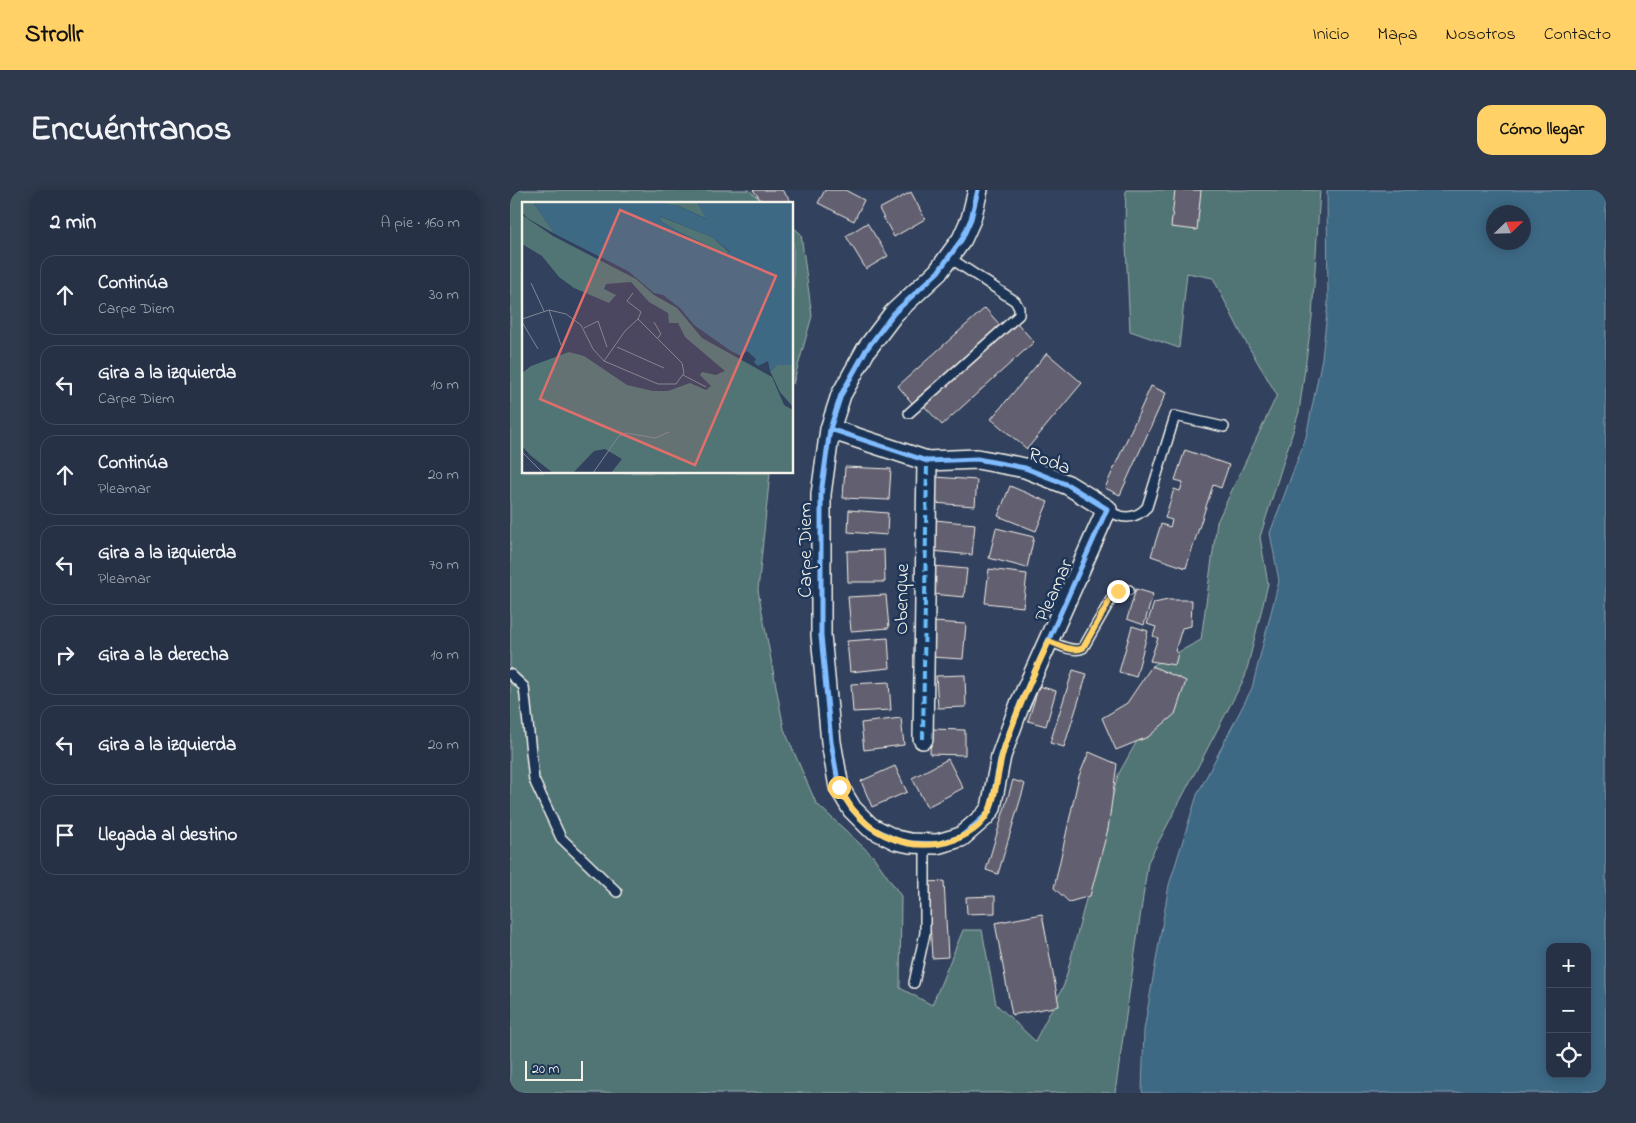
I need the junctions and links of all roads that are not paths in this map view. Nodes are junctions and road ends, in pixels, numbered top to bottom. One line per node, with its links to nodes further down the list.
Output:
1 (978, 190): 2 (street, Carpe Diem)
2 (950, 258): 3 (lane); 5 (street, Carpe Diem)
3 (909, 413)
4 (1224, 427): 7 (lane)
5 (830, 429): 6 (street, Roda); 12 (street, Carpe Diem)
6 (928, 461): 7 (street, Roda); 11 (street, Obenque)
7 (1107, 510): 9 (street, Pleamar)
8 (1129, 590): 9 (lane)
9 (1049, 641): 12 (street, Pleamar)
10 (510, 674): 13 (lane)
11 (923, 739)
12 (925, 845): 14 (lane)
13 (618, 892)
14 (914, 984)

